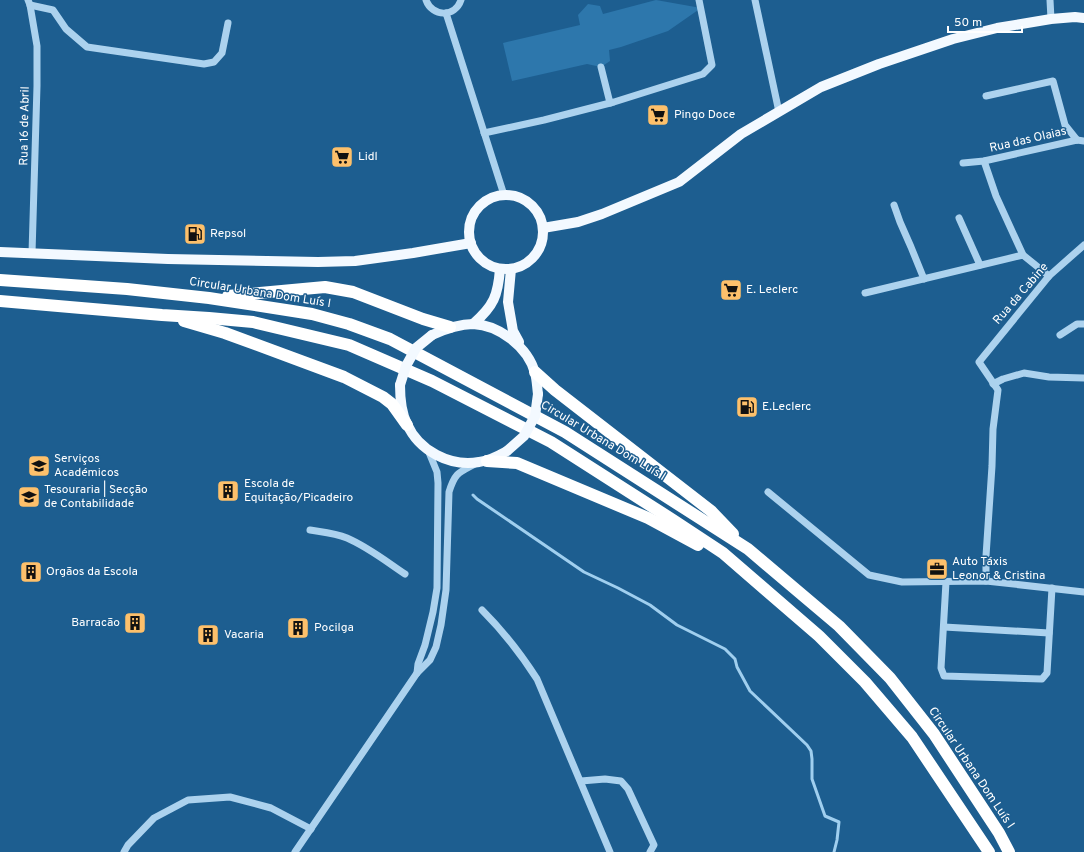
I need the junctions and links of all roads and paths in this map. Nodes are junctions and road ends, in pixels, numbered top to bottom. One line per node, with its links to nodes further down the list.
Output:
1 (426, 0): 7 (street)
2 (461, 0): 7 (street)
3 (699, 0): 13 (street)
4 (755, 0): 14 (street)
5 (1050, 0): 9 (street)
6 (29, 2): 10 (street); 26 (street, Rua 16 de Abril)
7 (446, 14): 15 (street)
8 (1084, 18): 9 (main road)
9 (1052, 19): 14 (main road)
10 (228, 23)
11 (601, 67): 13 (street)
12 (986, 96): 16 (street)
13 (610, 103): 15 (street)
14 (779, 112): 22 (main road)
15 (484, 133): 19 (street)
16 (1080, 140): 17 (street, Rua das Olaias)
17 (984, 161): 18 (street, Rua das Olaias); 27 (street)
18 (963, 163)
19 (504, 194): 22 (main road); 23 (main road)
20 (894, 205): 32 (street)
21 (959, 218): 28 (street)
22 (543, 228): 30 (main road)
23 (471, 243): 26 (main road); 29 (main road)
24 (1084, 245): 31 (street, Rua da Cabine)
25 (0, 252): 26 (main road)
26 (32, 253)
27 (1023, 255): 28 (street); 31 (street)
28 (980, 266): 32 (street)
29 (500, 269): 30 (main road); 38 (main road)
30 (511, 269): 42 (main road)
31 (1048, 276): 45 (street, Rua da Cabine)
32 (924, 279): 34 (street)
33 (0, 280): 35 (highway, Circular Urbana Dom Luís I)
34 (865, 293)
35 (209, 298): 40 (highway); 51 (highway, Circular Urbana Dom Luís I)
36 (0, 301): 37 (highway)
37 (157, 315): 46 (highway); 52 (highway)
38 (474, 324): 40 (main road); 42 (main road)
39 (1084, 324): 41 (street)
40 (450, 326): 46 (main road, bridge)
41 (1060, 335)
42 (526, 354): 43 (main road)
43 (535, 372): 48 (main road, bridge); 51 (highway)
44 (1084, 378): 45 (street)
45 (993, 384): 54 (street)
46 (407, 425): 47 (main road)
47 (428, 450): 48 (main road); 56 (street)
48 (482, 462): 52 (highway); 58 (street)
49 (768, 492): 55 (street)
50 (310, 530): 53 (street)
51 (748, 549): 71 (highway, Circular Urbana Dom Luís I)
52 (723, 553): 70 (highway)
53 (405, 574)
54 (986, 581): 55 (street); 57 (street)
55 (946, 582): 61 (street)
56 (437, 588): 58 (street); 63 (street)
57 (1052, 588): 59 (street); 62 (street)
58 (446, 590): 63 (street)
59 (1084, 592)
60 (482, 610): 64 (street)
61 (944, 627): 62 (street); 62 (street)
62 (1049, 633)
63 (417, 673): 65 (street)
64 (581, 781): 68 (street); 69 (street)
65 (311, 829): 66 (street); 67 (street)
66 (124, 852)
67 (295, 852)
68 (610, 852)
69 (650, 852)
70 (989, 852)
71 (1009, 852)

